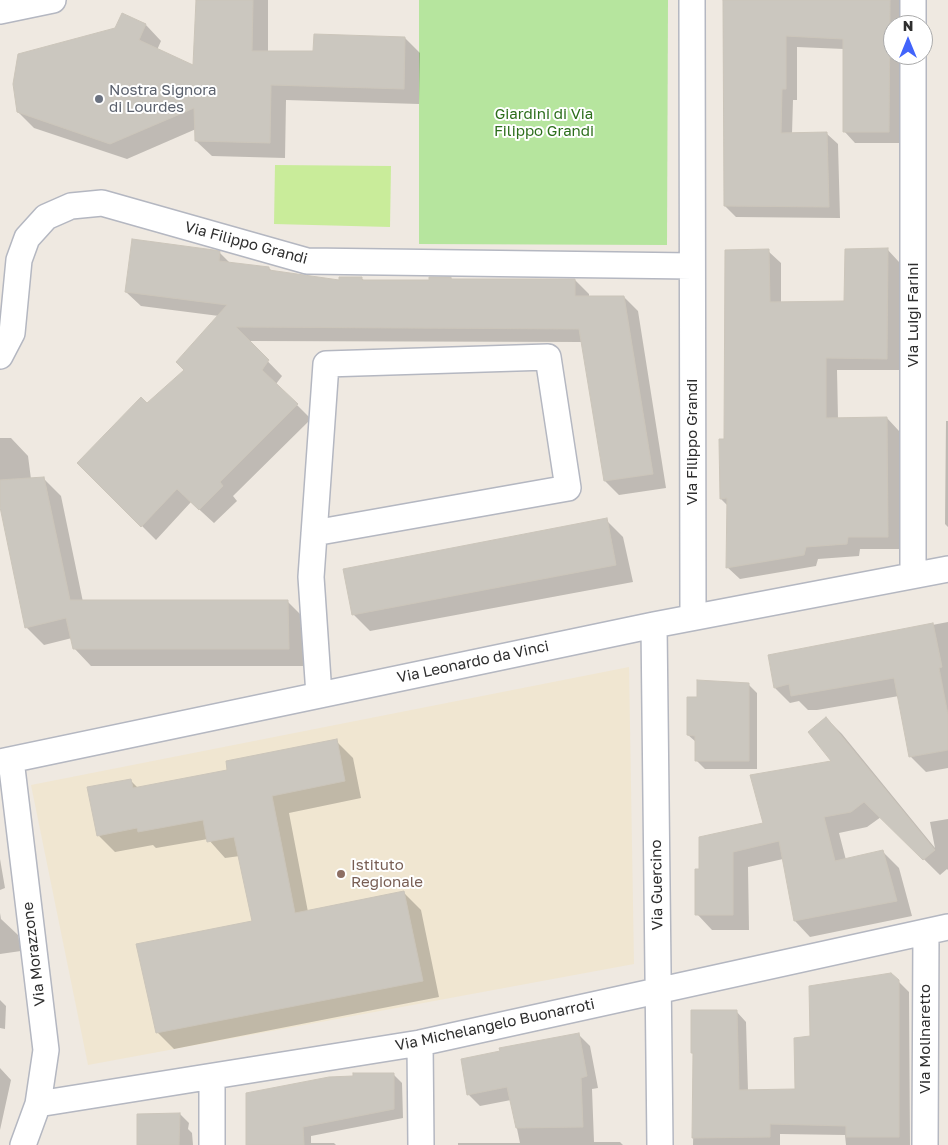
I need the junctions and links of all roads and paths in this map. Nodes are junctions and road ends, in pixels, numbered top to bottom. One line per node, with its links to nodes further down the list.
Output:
1 (54, 0): 4 (street)
2 (692, 0): 7 (street, Via Filippo Grandi)
3 (913, 0): 5 (street)
4 (0, 11)
5 (913, 15)
6 (913, 65): 11 (street, Via Luigi Farini)
7 (692, 266): 8 (street, Via Filippo Grandi); 12 (street, Via Filippo Grandi)
8 (0, 356)
9 (314, 533): 9 (street); 14 (street)
10 (948, 569): 11 (street, Via Leonardo da Vinci)
11 (913, 575): 12 (street, Via Leonardo da Vinci)
12 (693, 617): 13 (street, Via Leonardo da Vinci)
13 (654, 624): 14 (street, Via Leonardo da Vinci); 17 (street, Via Guercino)
14 (319, 694): 15 (street, Via Leonardo da Vinci)
15 (5, 761): 20 (street, Via Morazzone)
16 (937, 930): 17 (street, Via Michelangelo Buonarroti); 25 (street, Via Molinaretto)
17 (658, 990): 18 (street, Via Michelangelo Buonarroti); 24 (street, Via Guercino)
18 (420, 1043): 19 (street, Via Michelangelo Buonarroti); 23 (street)
19 (212, 1077): 20 (street, Via Michelangelo Buonarroti); 22 (street)
20 (38, 1104): 21 (street, Via Morazzone)
21 (23, 1145)
22 (212, 1145)
23 (421, 1145)
24 (660, 1145)
25 (925, 1145)

